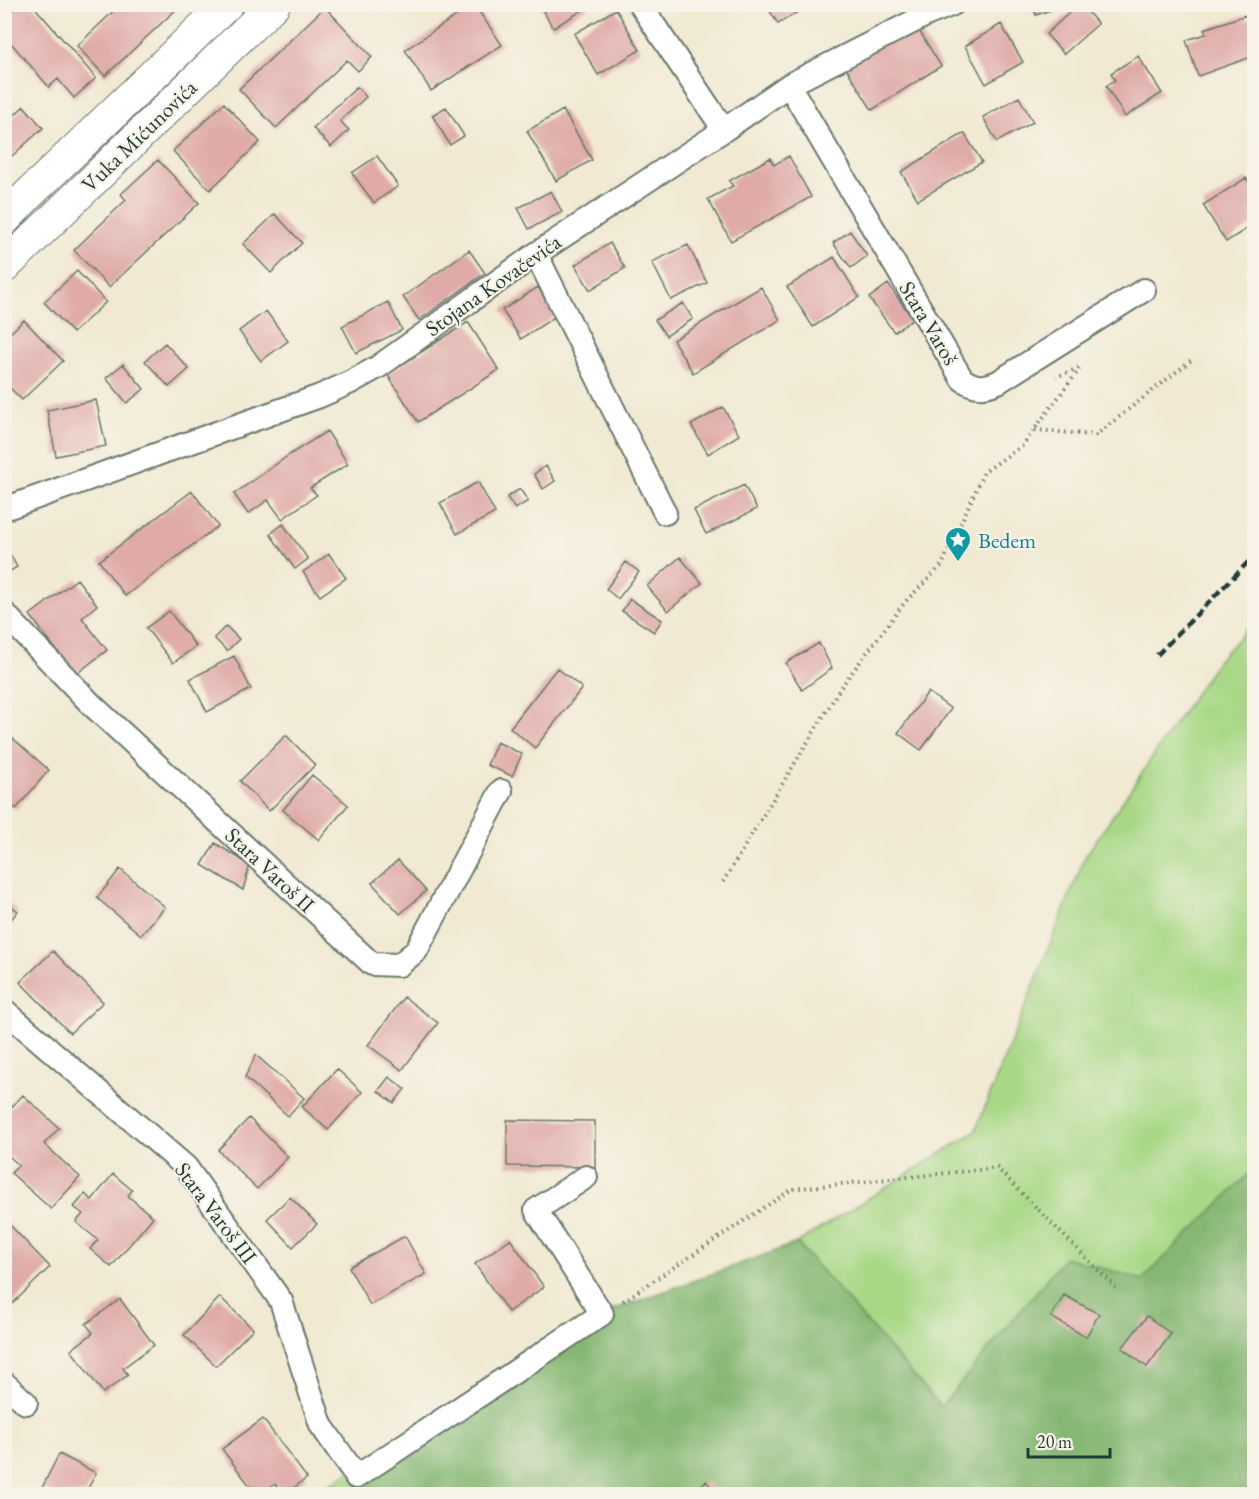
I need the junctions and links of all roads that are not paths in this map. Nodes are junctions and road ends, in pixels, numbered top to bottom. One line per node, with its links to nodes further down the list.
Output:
1 (227, 4): 7 (main road, Vuka Mićunovića)
2 (274, 4): 9 (main road, Vuka Mićunovića)
3 (640, 4): 6 (street)
4 (953, 4): 5 (street, Stojana Kovačevića)
5 (789, 85): 6 (street, Stojana Kovačevića); 10 (street, Stara Varoš)
6 (724, 130): 8 (street, Stojana Kovačevića)
7 (4, 220)
8 (536, 254): 11 (street, Stojana Kovačevića); 12 (street)
9 (4, 267)
10 (1144, 290)
11 (4, 509)
12 (665, 513)
13 (4, 613): 14 (street, Stara Varoš II)
14 (501, 790)
15 (4, 1011): 16 (street, Stara Varoš III)
16 (586, 1177)
17 (4, 1383): 18 (street)
18 (26, 1403)

